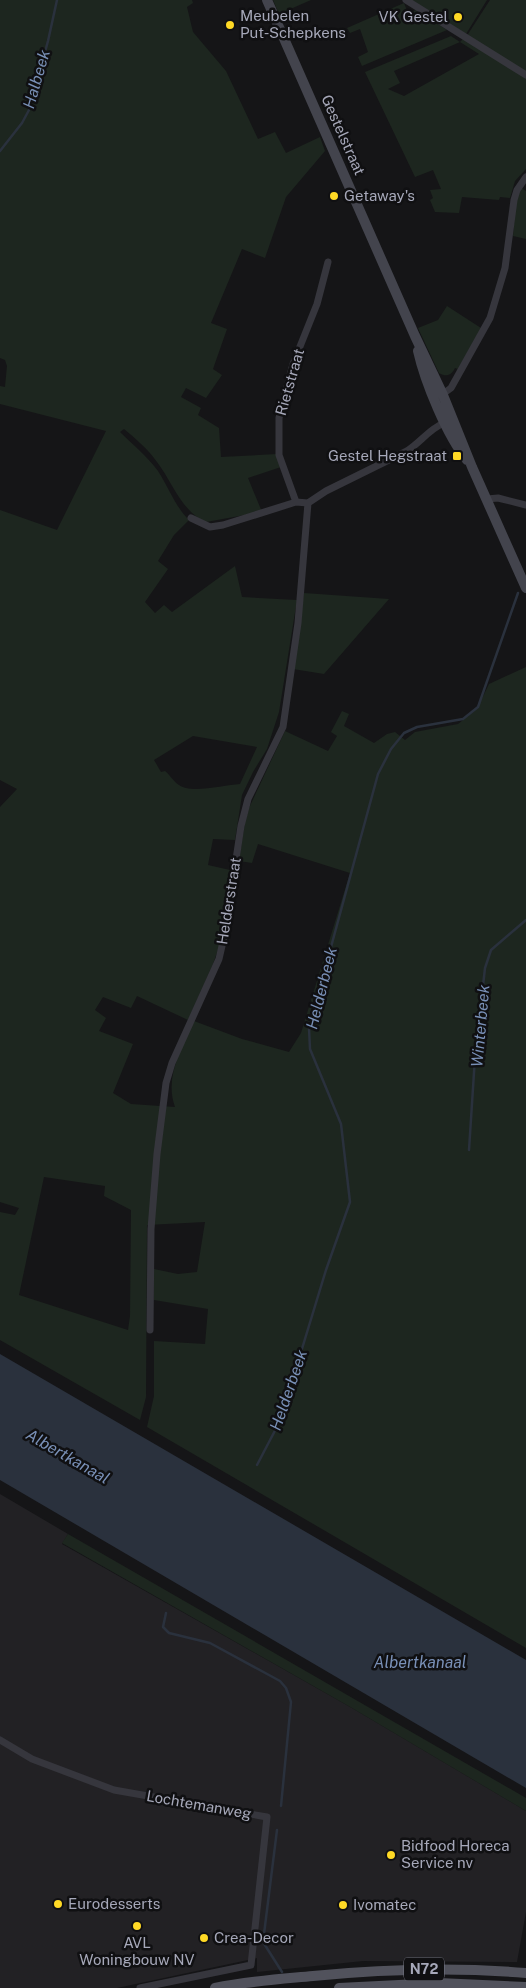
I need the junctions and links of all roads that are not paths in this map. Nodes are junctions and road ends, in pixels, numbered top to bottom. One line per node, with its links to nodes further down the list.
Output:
1 (267, 0): 6 (main road, Gestelstraat)
2 (406, 0): 3 (street)
3 (526, 75)
4 (526, 177): 6 (street)
5 (328, 262): 9 (street, Rietstraat)
6 (439, 397): 7 (main road, Gestelstraat)
7 (449, 421): 8 (main road, Gestelstraat); 10 (street)
8 (487, 499): 11 (street); 13 (main road, Gestelstraat)
9 (296, 502): 10 (street); 12 (street)
10 (308, 503): 14 (street, Helderstraat)
11 (526, 505)
12 (191, 518)
13 (526, 588)
14 (150, 1330)
15 (0, 1740): 17 (street, Lochtemanweg)
16 (526, 1973): 18 (main road, N72)
17 (140, 1988)
18 (215, 1988)
19 (339, 1988): 20 (main road, N72)
20 (526, 1988)

